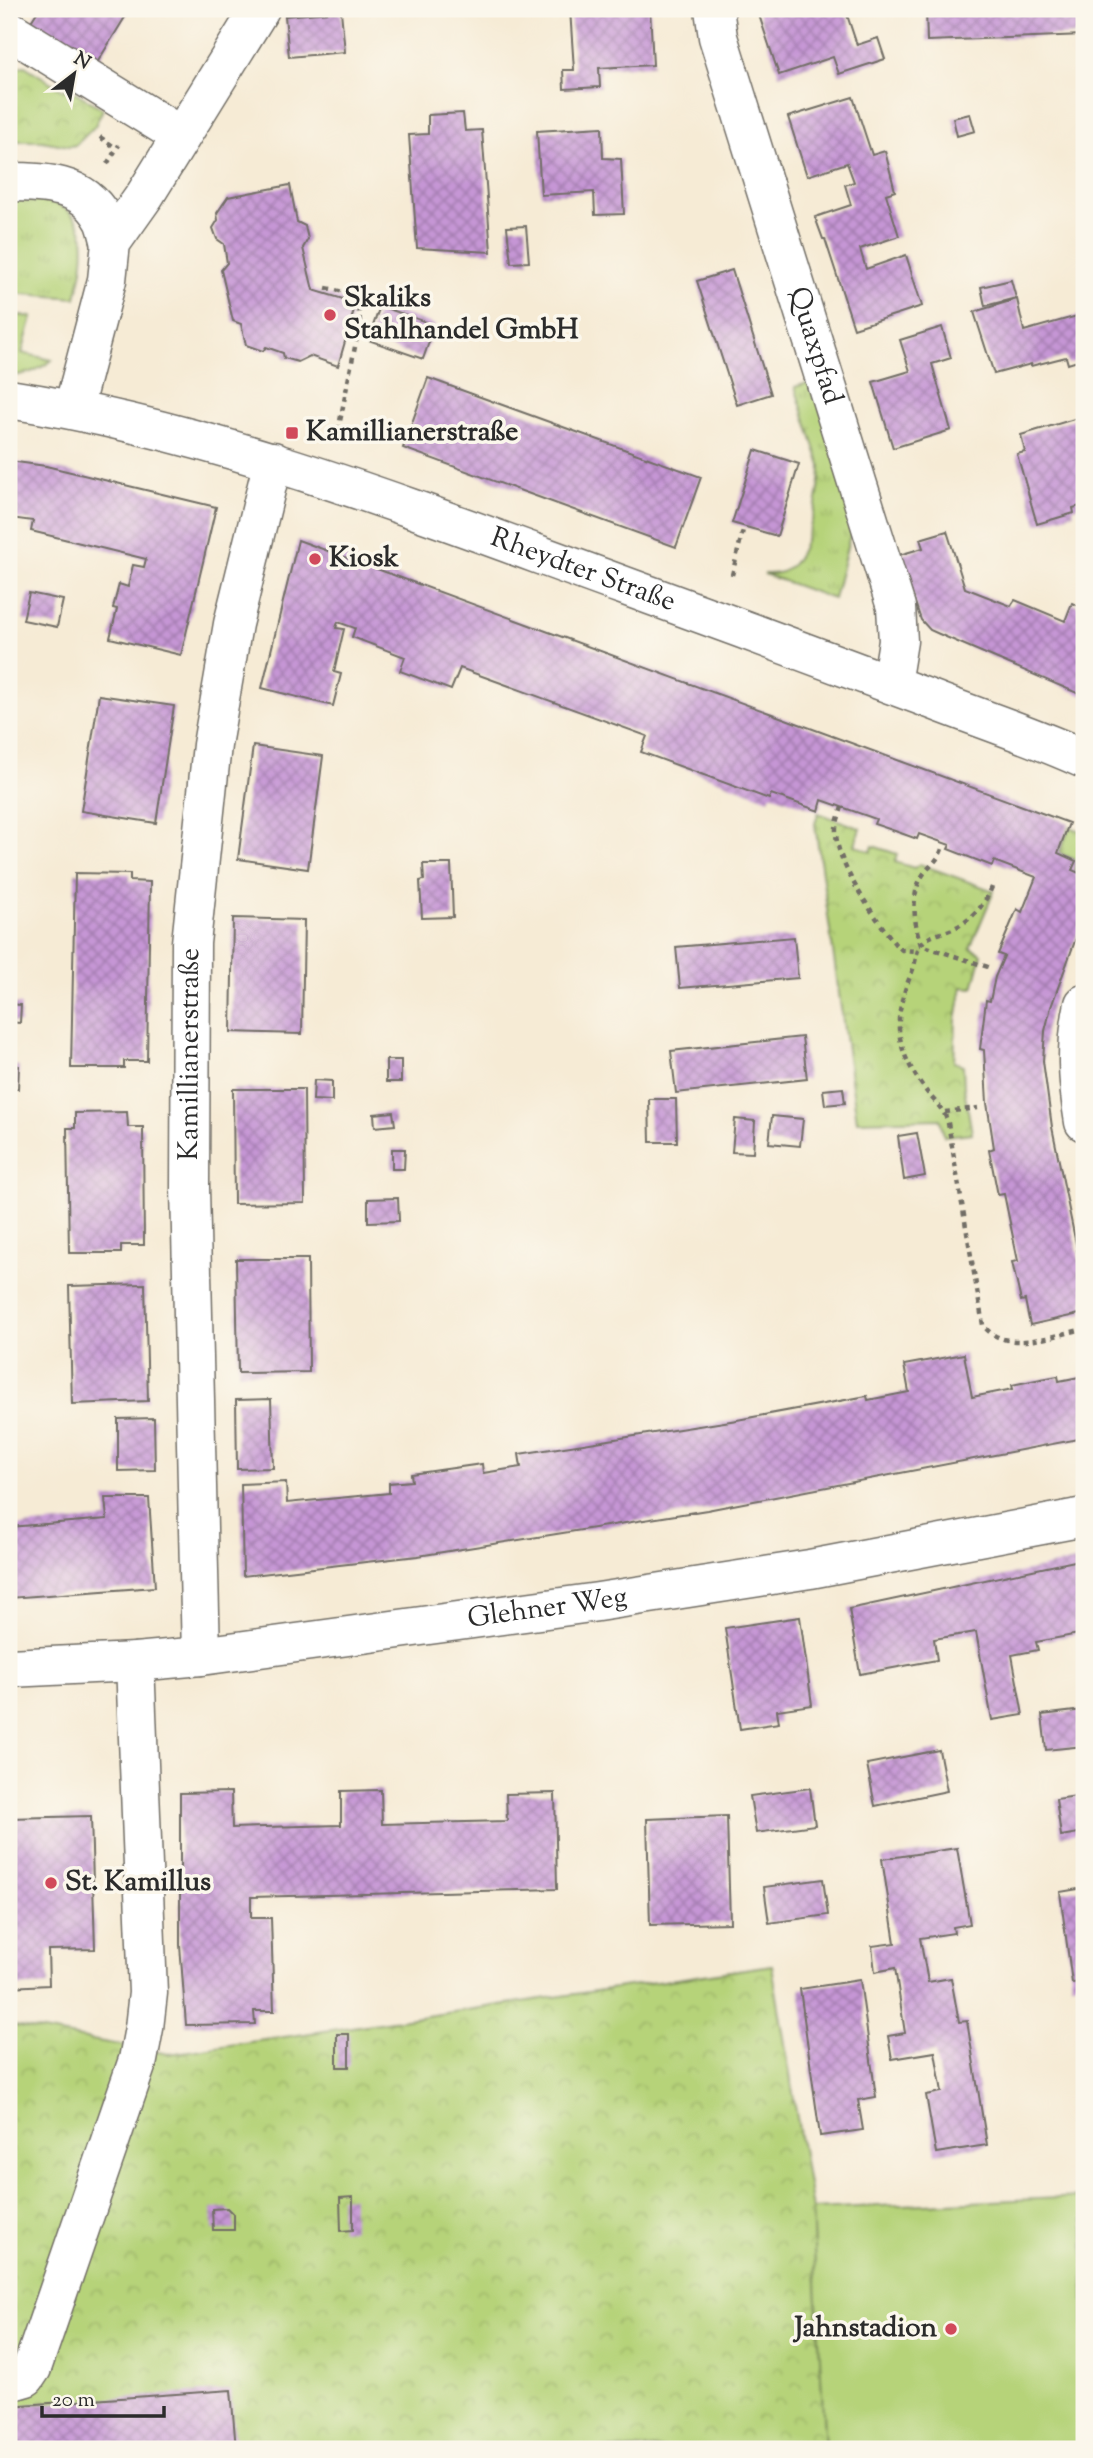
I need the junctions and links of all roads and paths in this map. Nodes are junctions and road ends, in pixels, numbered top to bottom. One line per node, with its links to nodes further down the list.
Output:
1 (260, 9): 5 (street)
2 (714, 9): 16 (street, Quaxpfad)
3 (9, 30): 4 (street)
4 (132, 107): 5 (street); 7 (path)
5 (181, 136): 8 (street)
6 (9, 182): 7 (street)
7 (87, 200): 8 (street)
8 (111, 243): 11 (street)
9 (326, 288): 13 (path)
10 (9, 399): 11 (street, Rheydter Straße)
11 (73, 409): 12 (street, Rheydter Straße)
12 (273, 461): 13 (street, Rheydter Straße); 30 (street, Kamillianerstraße)
13 (328, 479): 16 (street, Rheydter Straße)
14 (744, 526): 15 (path)
15 (732, 575)
16 (891, 684): 17 (street, Rheydter Straße)
17 (1084, 759)
18 (842, 807): 22 (path)
19 (942, 849): 21 (path)
20 (992, 887): 21 (path)
21 (921, 945): 22 (path); 23 (path)
22 (917, 951): 26 (path)
23 (991, 968)
24 (1084, 1004): 27 (street)
25 (978, 1108): 26 (path)
26 (945, 1112): 28 (path)
27 (1084, 1122)
28 (1084, 1329)
29 (1084, 1517): 30 (street, Glehner Weg)
30 (201, 1656): 31 (street, Glehner Weg)
31 (135, 1662): 32 (street, Glehner Weg); 33 (street)
32 (9, 1668)
33 (9, 2382)

